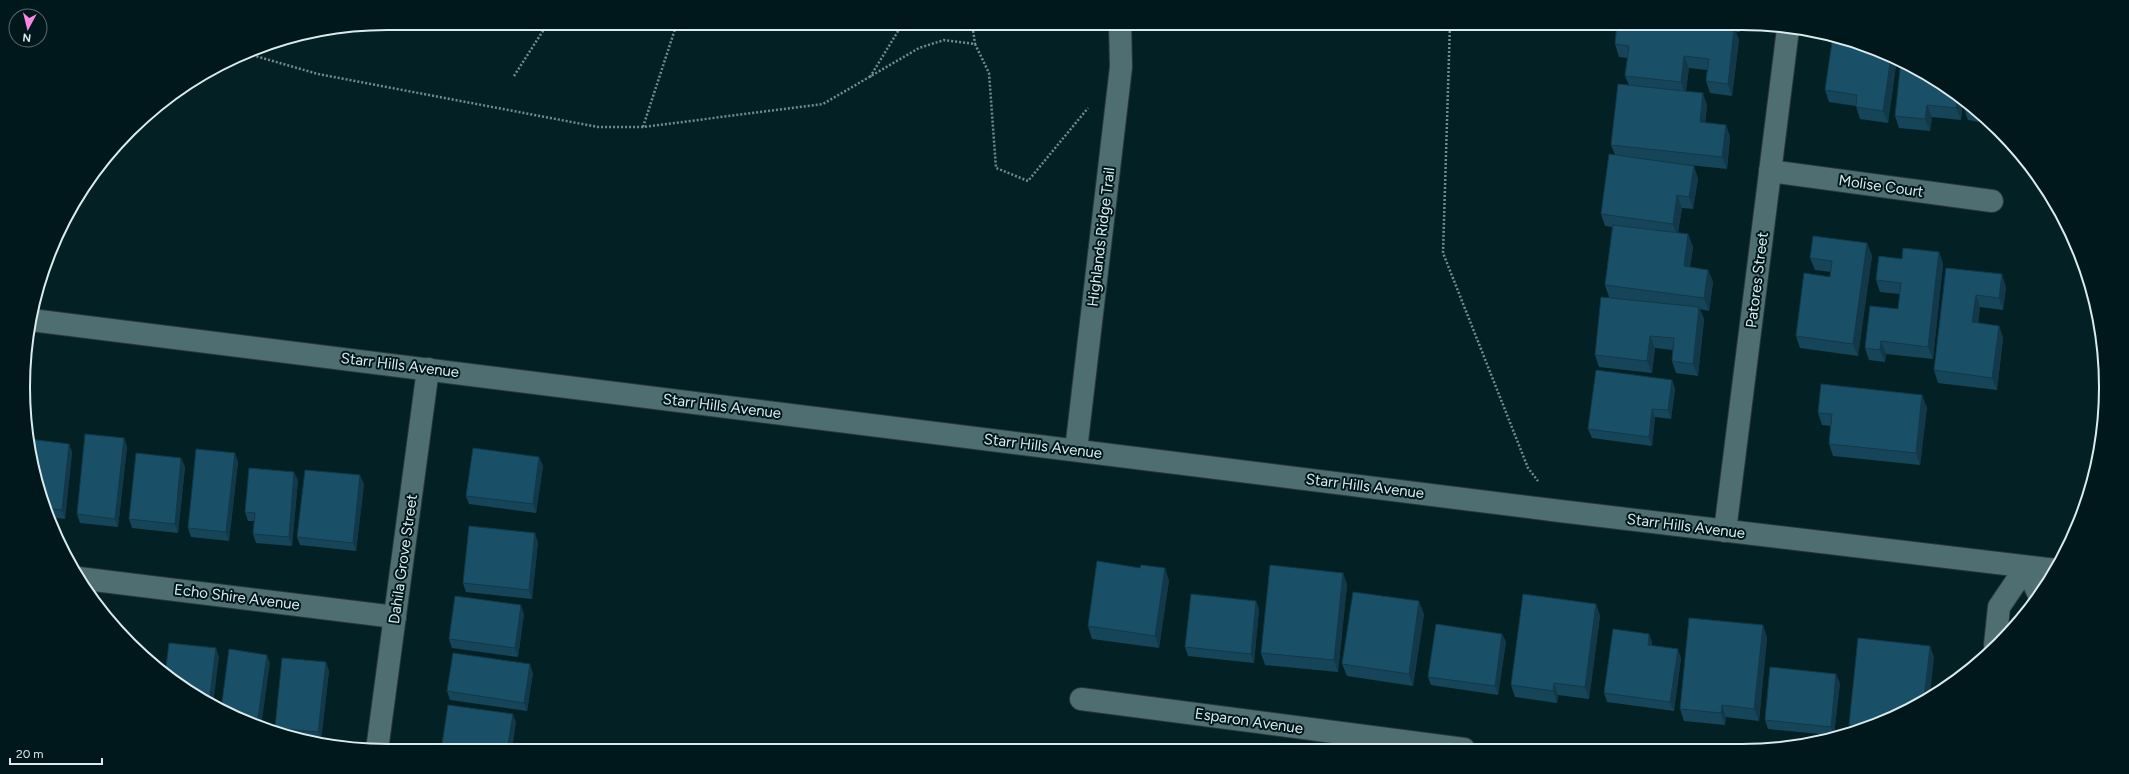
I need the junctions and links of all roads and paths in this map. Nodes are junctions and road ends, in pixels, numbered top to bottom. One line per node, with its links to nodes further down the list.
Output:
1 (544, 30): 10 (path)
2 (675, 30): 13 (path)
3 (899, 30): 11 (path)
4 (973, 30): 8 (path)
5 (1120, 30): 18 (street, Highlands Ridge Trail)
6 (1450, 30): 19 (path)
7 (1788, 33): 14 (street, Patores Street)
8 (975, 44): 11 (path); 12 (path)
9 (254, 56): 13 (path)
10 (514, 76)
11 (870, 77): 13 (path)
12 (1092, 103)
13 (643, 127)
14 (1770, 171): 15 (street, Molise Court); 20 (street, Patores Street)
15 (1992, 201)
16 (36, 321): 17 (street, Starr Hills Avenue)
17 (428, 369): 18 (street, Starr Hills Avenue); 25 (street, Dahila Grove Street)
18 (1076, 450): 19 (street, Starr Hills Avenue)
19 (1560, 511): 20 (street, Starr Hills Avenue)
20 (1725, 531): 21 (street, Starr Hills Avenue)
21 (2026, 567): 22 (street, Starr Hills Avenue); 24 (street); 26 (street)
22 (2049, 569)
23 (86, 579): 25 (street, Echo Shire Avenue)
24 (2036, 589)
25 (395, 616): 29 (street, Dahila Grove Street)
26 (1996, 637)
27 (1081, 699): 28 (street, Esparon Avenue)
28 (1344, 742): 30 (street, Esparon Avenue)
29 (378, 744)
30 (1378, 744)

